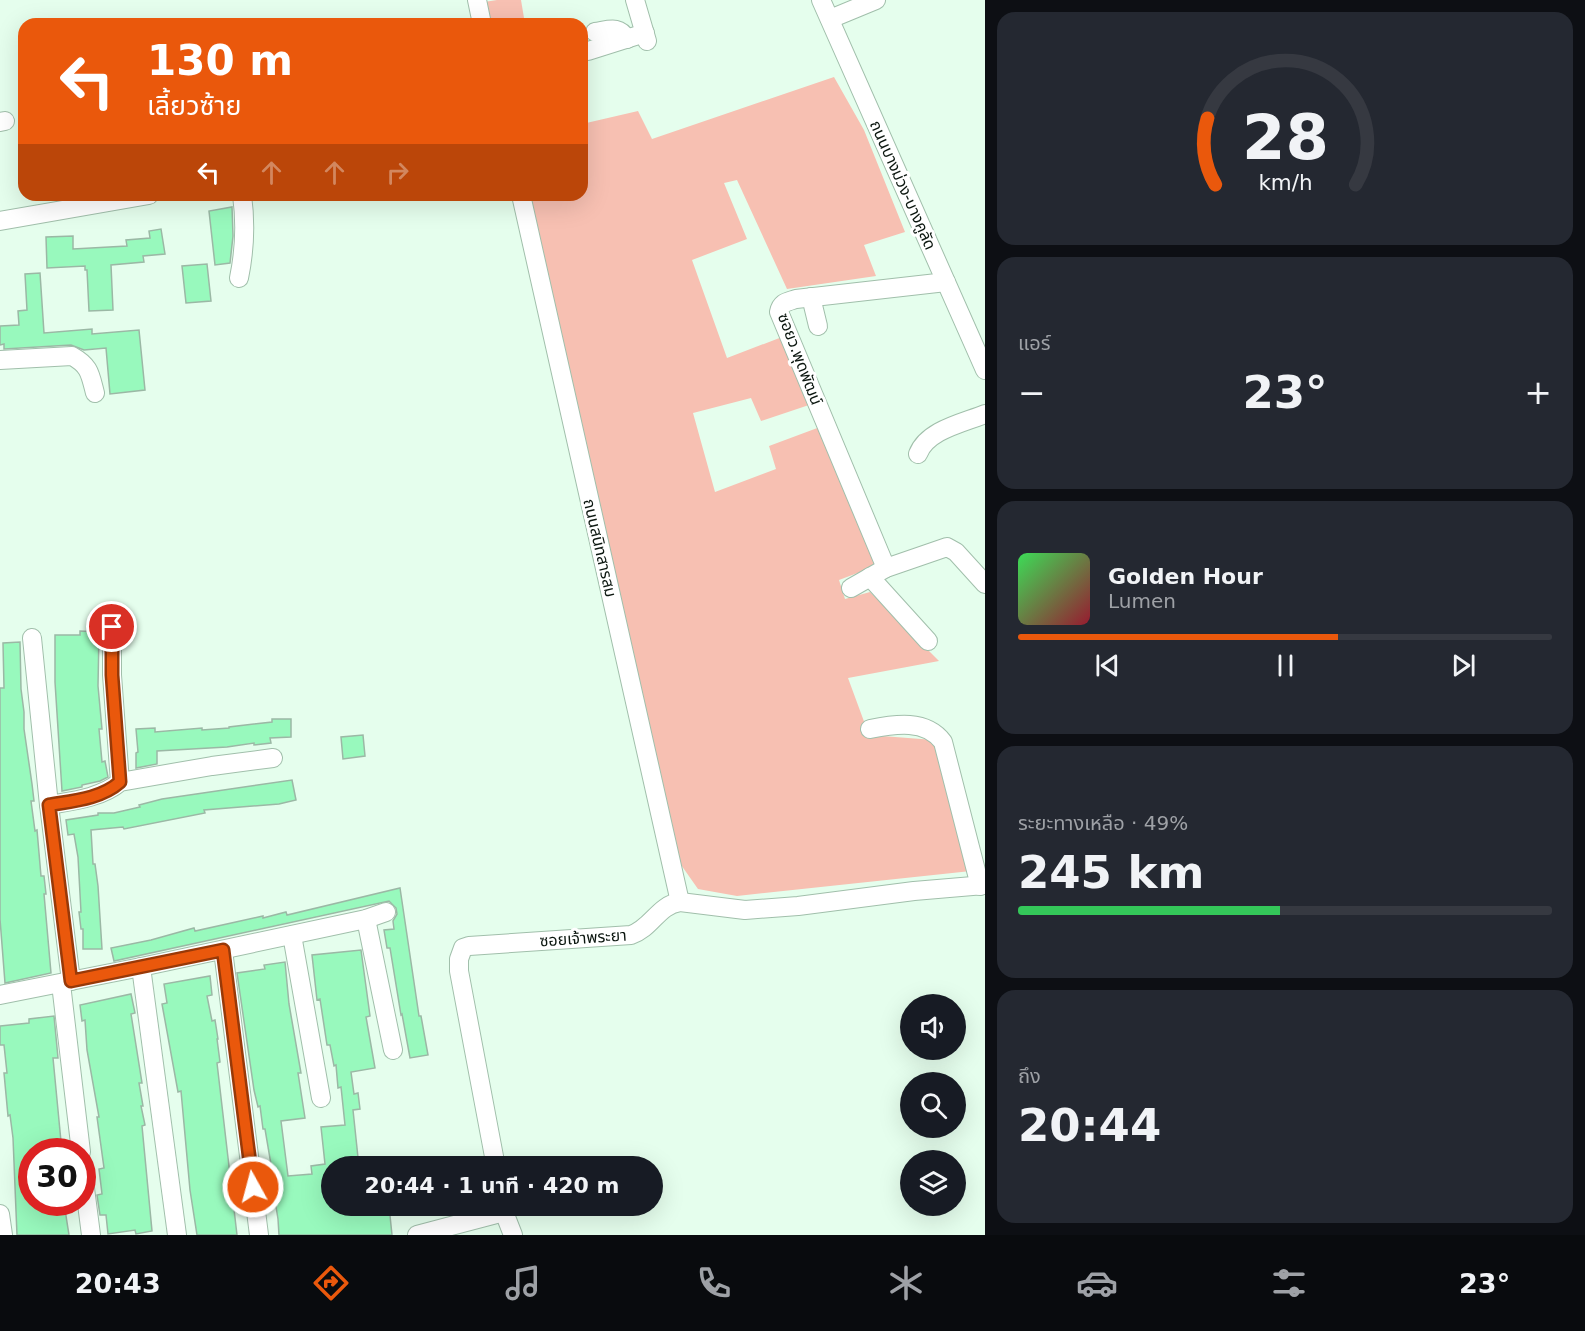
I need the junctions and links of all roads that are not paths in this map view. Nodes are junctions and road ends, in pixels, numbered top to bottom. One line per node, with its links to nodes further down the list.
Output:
1 (477, 0): 5 (street)
2 (635, 0): 8 (street)
3 (820, 0): 6 (street, ถนนบางม่วง-บางคูลัด)
4 (876, 0): 6 (street)
5 (482, 18)
6 (830, 19): 15 (street, ถนนบางม่วง-บางคูลัด)
7 (595, 32): 8 (street)
8 (627, 39): 9 (street)
9 (588, 51)
10 (116, 201): 13 (street)
11 (243, 201): 14 (street)
12 (522, 201): 34 (street, ถนนสนิทสารสม)
13 (0, 222)
14 (239, 278)
15 (946, 282): 16 (street, ซอยว.พุดพัฒน์); 19 (street, ถนนบางม่วง-บางคูลัด)
16 (811, 297): 17 (street); 23 (street, ซอยว.พุดพัฒน์)
17 (818, 326)
18 (0, 360): 20 (street)
19 (985, 370)
20 (95, 393)
21 (985, 414): 22 (street)
22 (918, 454)
23 (878, 573): 24 (street); 25 (street); 28 (street)
24 (985, 584)
25 (851, 588)
26 (112, 627): 31 (street)
27 (32, 638): 32 (street)
28 (928, 641)
29 (870, 729): 33 (street)
30 (273, 758): 31 (street)
31 (120, 782): 32 (street)
32 (49, 805): 40 (street)
33 (982, 885): 34 (street)
34 (680, 902): 45 (street, ซอยเจ้าพระยา)
35 (386, 912): 36 (street)
36 (366, 919): 37 (street); 42 (street)
37 (292, 935): 38 (street); 43 (street)
38 (223, 950): 39 (street); 53 (street)
39 (141, 967): 40 (street); 52 (street)
40 (66, 982): 41 (street); 44 (street)
41 (0, 994)
42 (393, 1050)
43 (321, 1098)
44 (80, 1138)
45 (494, 1156)
46 (0, 1214): 50 (street)
47 (89, 1216): 51 (street)
48 (481, 1216): 54 (street)
49 (506, 1216): 55 (street)
50 (3, 1235)
51 (91, 1235)
52 (177, 1235)
53 (260, 1235)
54 (417, 1235)
55 (513, 1235)

